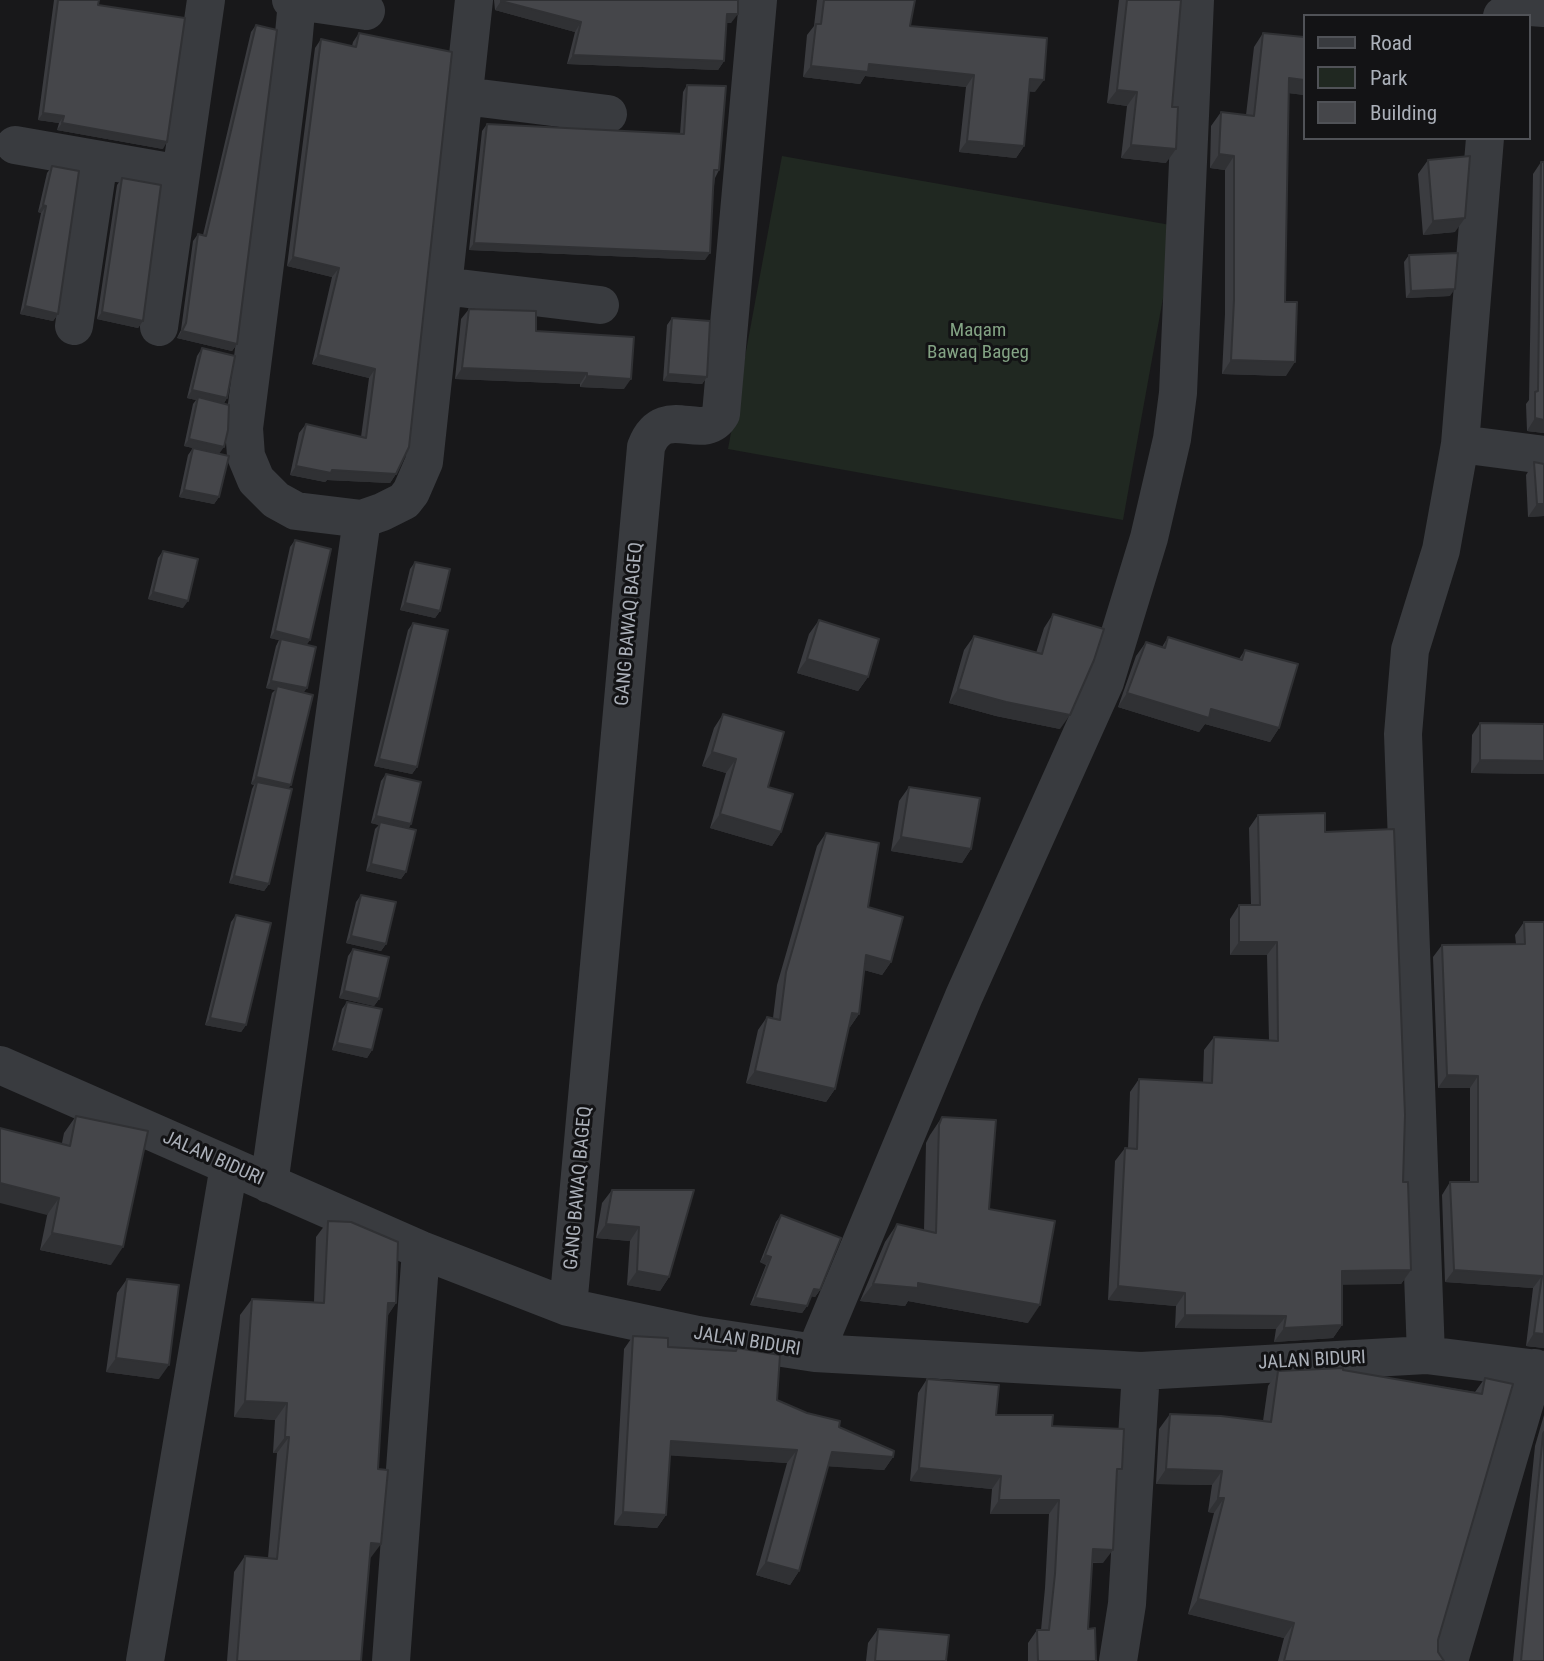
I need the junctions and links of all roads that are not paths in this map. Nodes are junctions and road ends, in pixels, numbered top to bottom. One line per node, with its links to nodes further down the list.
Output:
1 (206, 0): 14 (street)
2 (474, 0): 9 (street)
3 (758, 0): 26 (street, GANG BAWAQ BAGEQ)
4 (1195, 0): 27 (street)
5 (294, 1): 7 (street); 21 (street)
6 (1544, 8): 8 (street)
7 (366, 11)
8 (1505, 14)
9 (464, 96): 10 (street); 15 (street)
10 (608, 114)
11 (1485, 140): 19 (street)
12 (15, 145): 13 (street)
13 (99, 160): 14 (street); 17 (street)
14 (181, 174): 18 (street)
15 (443, 286): 16 (street); 21 (street)
16 (600, 305)
17 (74, 326)
18 (159, 327)
19 (1461, 444): 20 (street); 28 (street)
20 (1544, 456)
21 (362, 519): 24 (street)
22 (0, 1065): 23 (street, JALAN BIDURI)
23 (229, 1166): 24 (street, JALAN BIDURI); 31 (street)
24 (269, 1184): 25 (street, JALAN BIDURI)
25 (421, 1250): 26 (street, JALAN BIDURI); 32 (street)
26 (568, 1307): 27 (street, JALAN BIDURI)
27 (815, 1353): 30 (street, JALAN BIDURI)
28 (1426, 1355): 29 (street, JALAN BIDURI); 30 (street, JALAN BIDURI)
29 (1539, 1369): 34 (street)
30 (1141, 1371): 33 (street)
31 (145, 1661)
32 (391, 1661)
33 (1118, 1661)
34 (1449, 1661)

